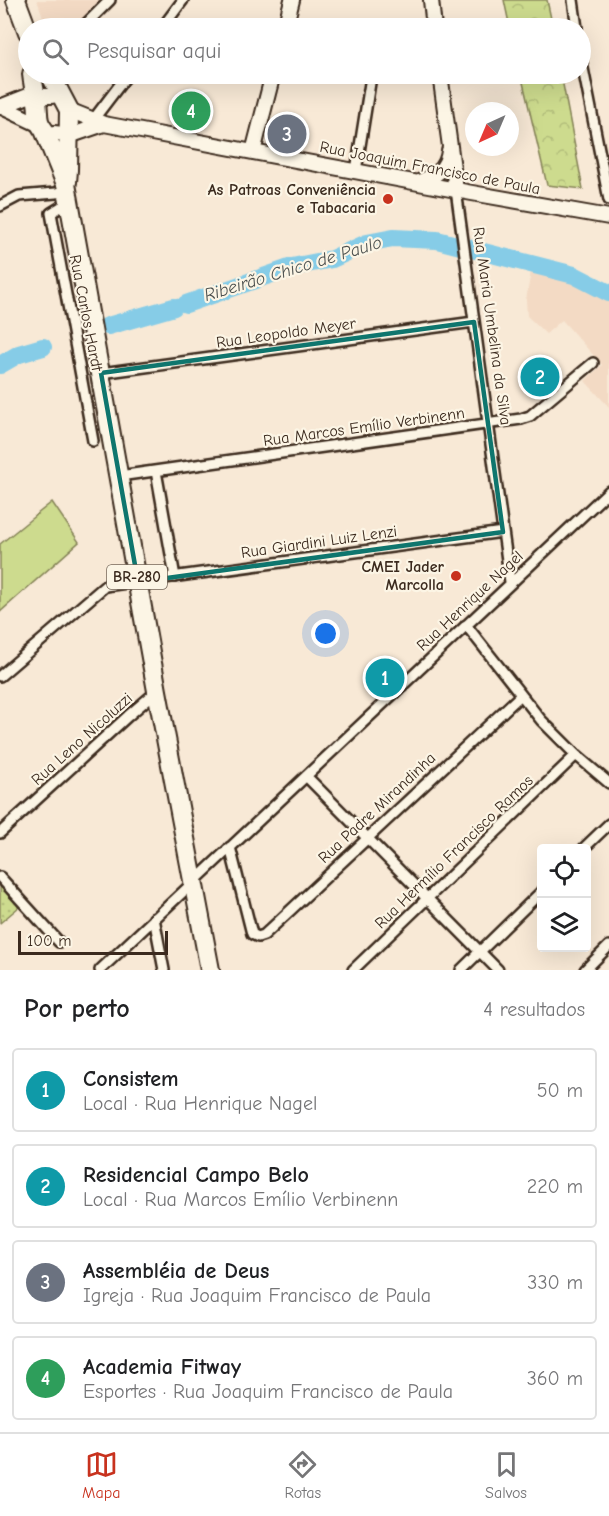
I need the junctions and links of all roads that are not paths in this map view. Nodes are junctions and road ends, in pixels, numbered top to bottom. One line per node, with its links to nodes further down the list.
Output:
1 (16, 0): 7 (highway)
2 (110, 0): 8 (street)
3 (183, 0): 9 (street)
4 (292, 0): 10 (main road)
5 (431, 0): 11 (main road)
6 (573, 0): 12 (street)
7 (23, 18)
8 (92, 18)
9 (170, 18)
10 (288, 18)
11 (433, 18)
12 (576, 18)
13 (37, 84): 21 (highway, BR-280)
14 (51, 84): 21 (highway, BR-280)
15 (122, 84): 22 (street)
16 (270, 84): 24 (main road)
17 (370, 84): 25 (street)
18 (441, 84): 23 (main road, Rua Maria Umbelina da Silva)
19 (586, 84): 29 (street)
20 (0, 106): 21 (main road, Rua Joaquim Francisco de Paula); 21 (main road, Rua Joaquim Francisco de Paula)
21 (52, 109): 22 (main road, Rua Joaquim Francisco de Paula); 22 (main road, Rua Joaquim Francisco de Paula); 28 (highway, BR-280); 28 (highway, BR-280)
22 (99, 122): 24 (main road, Rua Joaquim Francisco de Paula)
23 (450, 146): 26 (main road); 27 (main road, Rua Maria Umbelina da Silva)
24 (253, 152): 25 (main road, Rua Joaquim Francisco de Paula)
25 (356, 171): 26 (main road, Rua Joaquim Francisco de Paula)
26 (417, 183): 27 (main road, Rua Joaquim Francisco de Paula)
27 (456, 190): 31 (main road, Rua Joaquim Francisco de Paula); 32 (street, Rua Maria Umbelina da Silva)
28 (68, 192): 30 (street); 34 (highway, BR-280); 36 (street, Rua Carlos Hardt)
29 (609, 200)
30 (0, 206)
31 (609, 217)
32 (474, 322): 34 (street, Rua Leopoldo Meyer); 35 (street, Rua Maria Umbelina da Silva)
33 (592, 363): 35 (street, Rua Marcos Emílio Verbinenn)
34 (100, 373): 38 (highway, BR-280)
35 (489, 425): 37 (street, Rua Marcos Emílio Verbinenn); 40 (street, Rua Maria Umbelina da Silva)
36 (93, 441)
37 (156, 471): 38 (street, Rua Marcos Emílio Verbinenn); 41 (street)
38 (119, 476): 42 (highway, BR-280)
39 (609, 491): 43 (street, Rua Henrique Nagel)
40 (503, 532): 41 (street, Rua Giardini Luiz Lenzi); 43 (street, Rua Maria Umbelina da Silva)
41 (175, 577): 42 (street, Rua Giardini Luiz Lenzi)
42 (138, 582): 45 (street, Rua Giardini Luiz Lenzi); 46 (highway, BR-280)
43 (510, 582): 44 (street, Rua Henrique Nagel)
44 (466, 625): 47 (street); 49 (street, Rua Henrique Nagel)
45 (0, 676)
46 (158, 691): 52 (street, Rua Leno Nicoluzzi); 57 (highway, BR-280)
47 (521, 695): 48 (street); 53 (street, Rua Padre Mirandinha)
48 (576, 754): 50 (street); 59 (street, Rua Hermílio Francisco Ramos)
49 (306, 776): 53 (street); 55 (street, Rua Henrique Nagel)
50 (609, 783)
51 (609, 824): 54 (street)
52 (0, 833)
53 (367, 838): 55 (street, Rua Padre Mirandinha); 59 (street)
54 (589, 844)
55 (230, 847): 57 (street, Rua Henrique Nagel)
56 (0, 877): 61 (street)
57 (194, 881): 60 (street, Rua Henrique Nagel); 66 (highway, BR-280)
58 (537, 896): 63 (street)
59 (428, 898): 63 (street); 67 (street, Rua Hermílio Francisco Ramos)
60 (154, 918): 64 (street, Rua Henrique Nagel); 65 (street)
61 (59, 942)
62 (609, 946): 70 (street)
63 (480, 952): 68 (street); 69 (street)
64 (100, 970)
65 (164, 970)
66 (210, 970)
67 (353, 970)
68 (461, 970)
69 (498, 970)
70 (585, 970)

